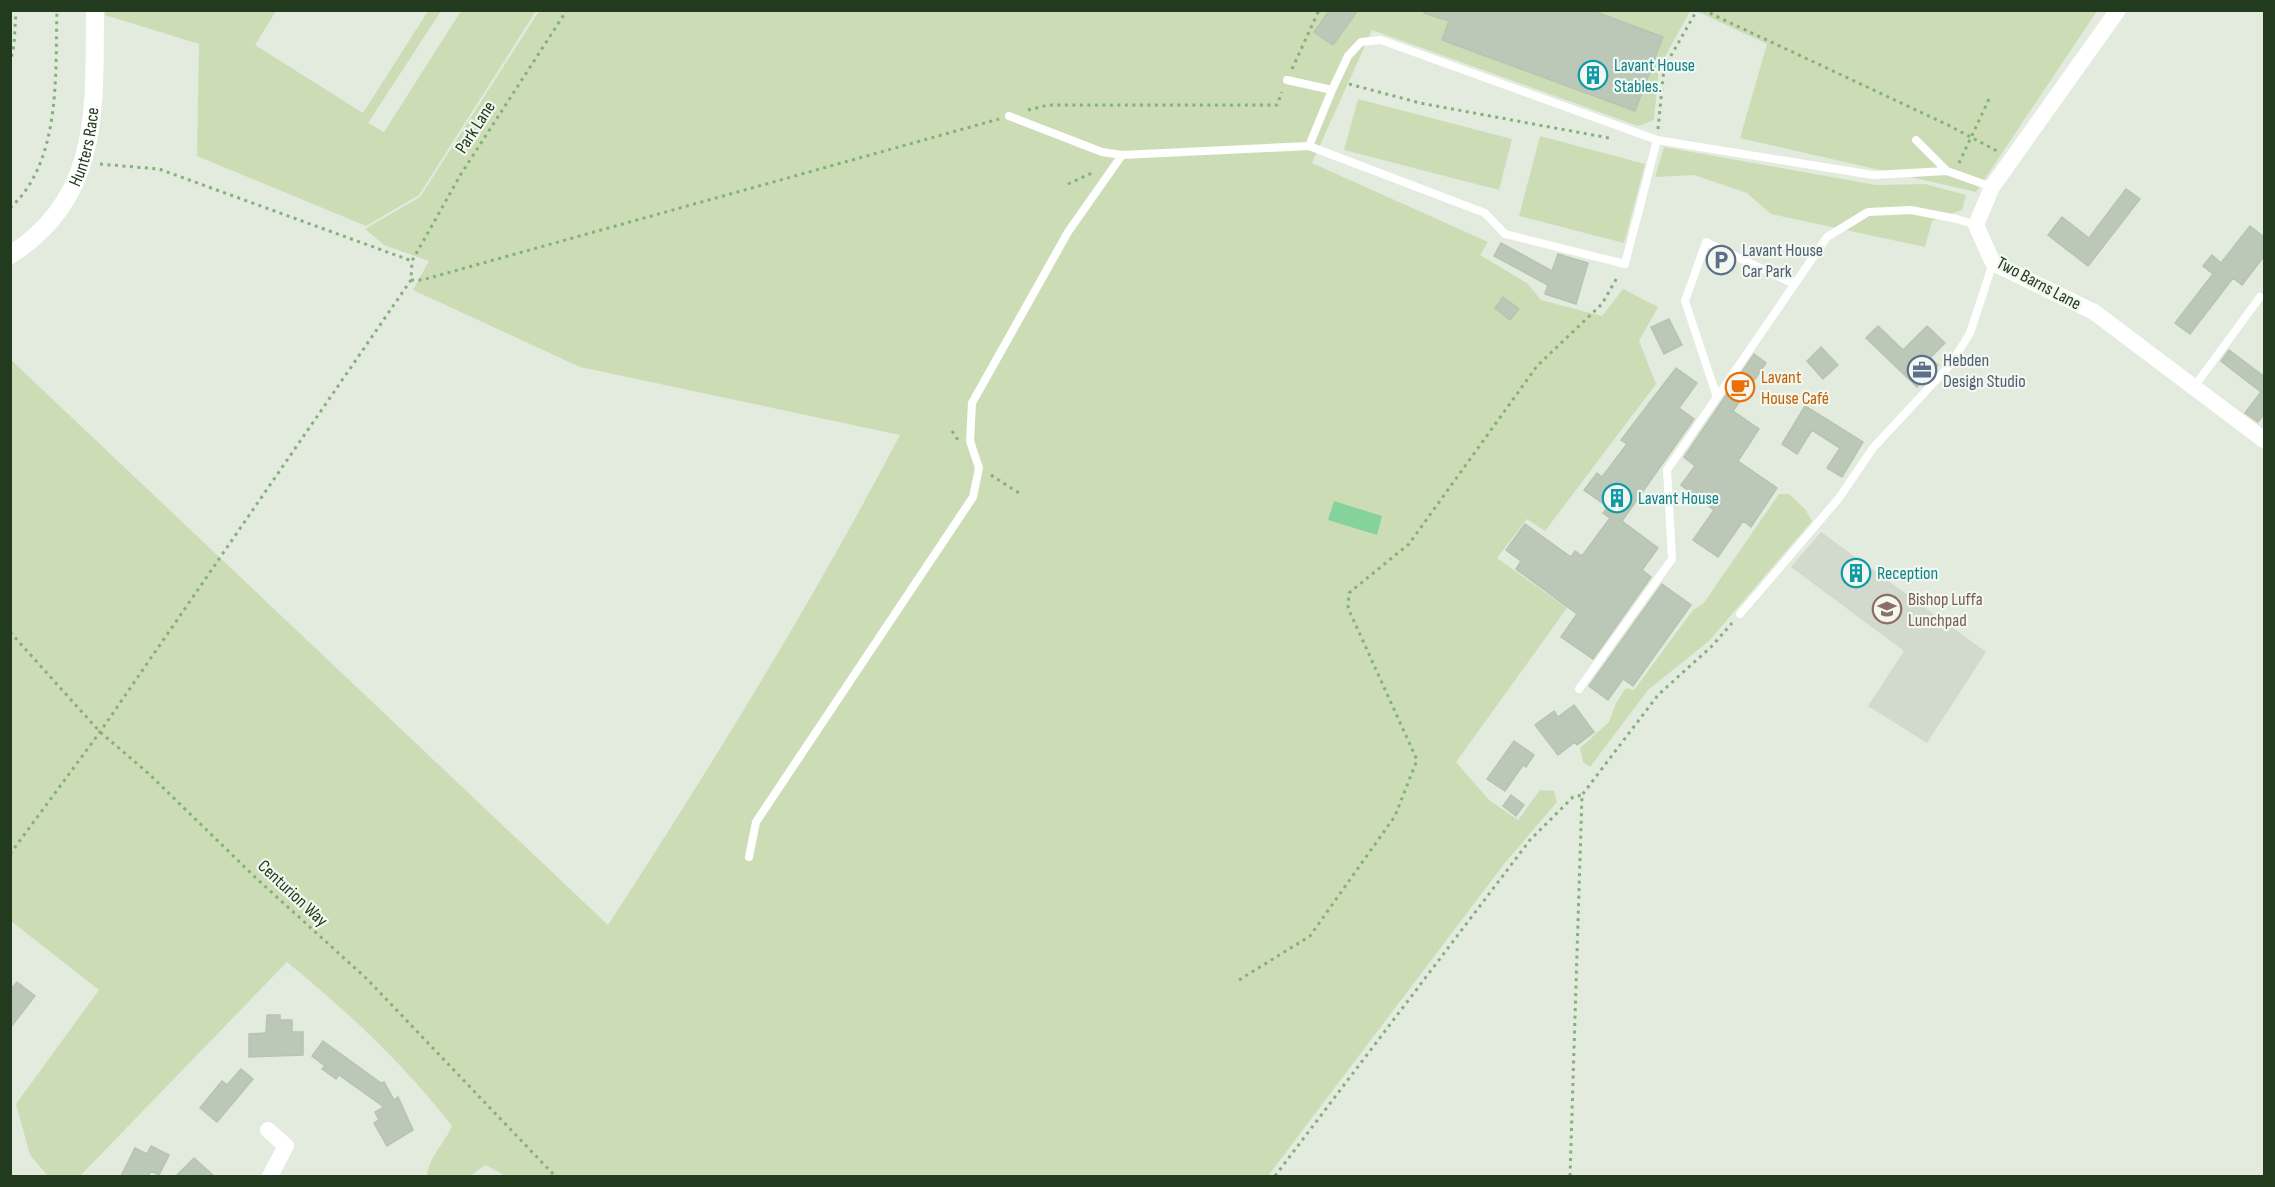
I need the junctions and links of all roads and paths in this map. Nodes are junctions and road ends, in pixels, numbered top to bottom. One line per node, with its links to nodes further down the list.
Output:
1 (16, 10): 9 (path)
2 (57, 10): 26 (path)
3 (95, 10): 22 (street, Hunters Race)
4 (567, 10): 29 (path, Park Lane)
5 (1319, 10): 10 (path)
6 (1697, 10): 16 (path)
7 (1703, 10): 14 (path)
8 (2118, 10): 21 (street)
9 (10, 64)
10 (1287, 80): 11 (lane); 13 (path)
11 (1334, 86): 15 (path); 16 (lane); 18 (lane)
12 (1990, 97): 14 (path)
13 (1009, 116): 19 (lane); 32 (path)
14 (1972, 137): 21 (path); 23 (path)
15 (1611, 139)
16 (1657, 140): 23 (lane); 31 (lane)
17 (1916, 140): 23 (lane)
18 (1309, 146): 20 (lane); 31 (lane)
19 (1111, 153): 20 (lane); 24 (path)
20 (1122, 155): 38 (lane)
21 (2012, 157): 25 (street)
22 (83, 163): 28 (street, Hunters Race); 29 (path)
23 (1951, 172): 25 (lane)
24 (1068, 184)
25 (1992, 187): 27 (street)
26 (10, 208)
27 (1976, 225): 30 (street, Two Barns Lane); 33 (lane)
28 (10, 255)
29 (412, 261): 32 (path)
30 (1993, 263): 35 (street, Two Barns Lane); 40 (lane)
31 (1625, 264): 47 (path)
32 (411, 280): 43 (path)
33 (1794, 284): 36 (lane); 36 (lane)
34 (2260, 297): 35 (lane)
35 (2194, 387): 37 (street, Two Barns Lane)
36 (1717, 397): 42 (lane)
37 (2265, 440)
38 (979, 468): 39 (path); 46 (lane)
39 (1022, 495)
40 (1740, 614): 44 (path)
41 (10, 632): 43 (path, Centurion Way)
42 (1579, 690)
43 (100, 732): 45 (path); 50 (path, Centurion Way)
44 (1582, 795): 51 (path); 52 (path)
45 (10, 854)
46 (749, 857)
47 (1239, 980)
48 (268, 1130): 49 (street)
49 (270, 1176)
50 (555, 1176)
51 (1275, 1176)
52 (1570, 1176)

